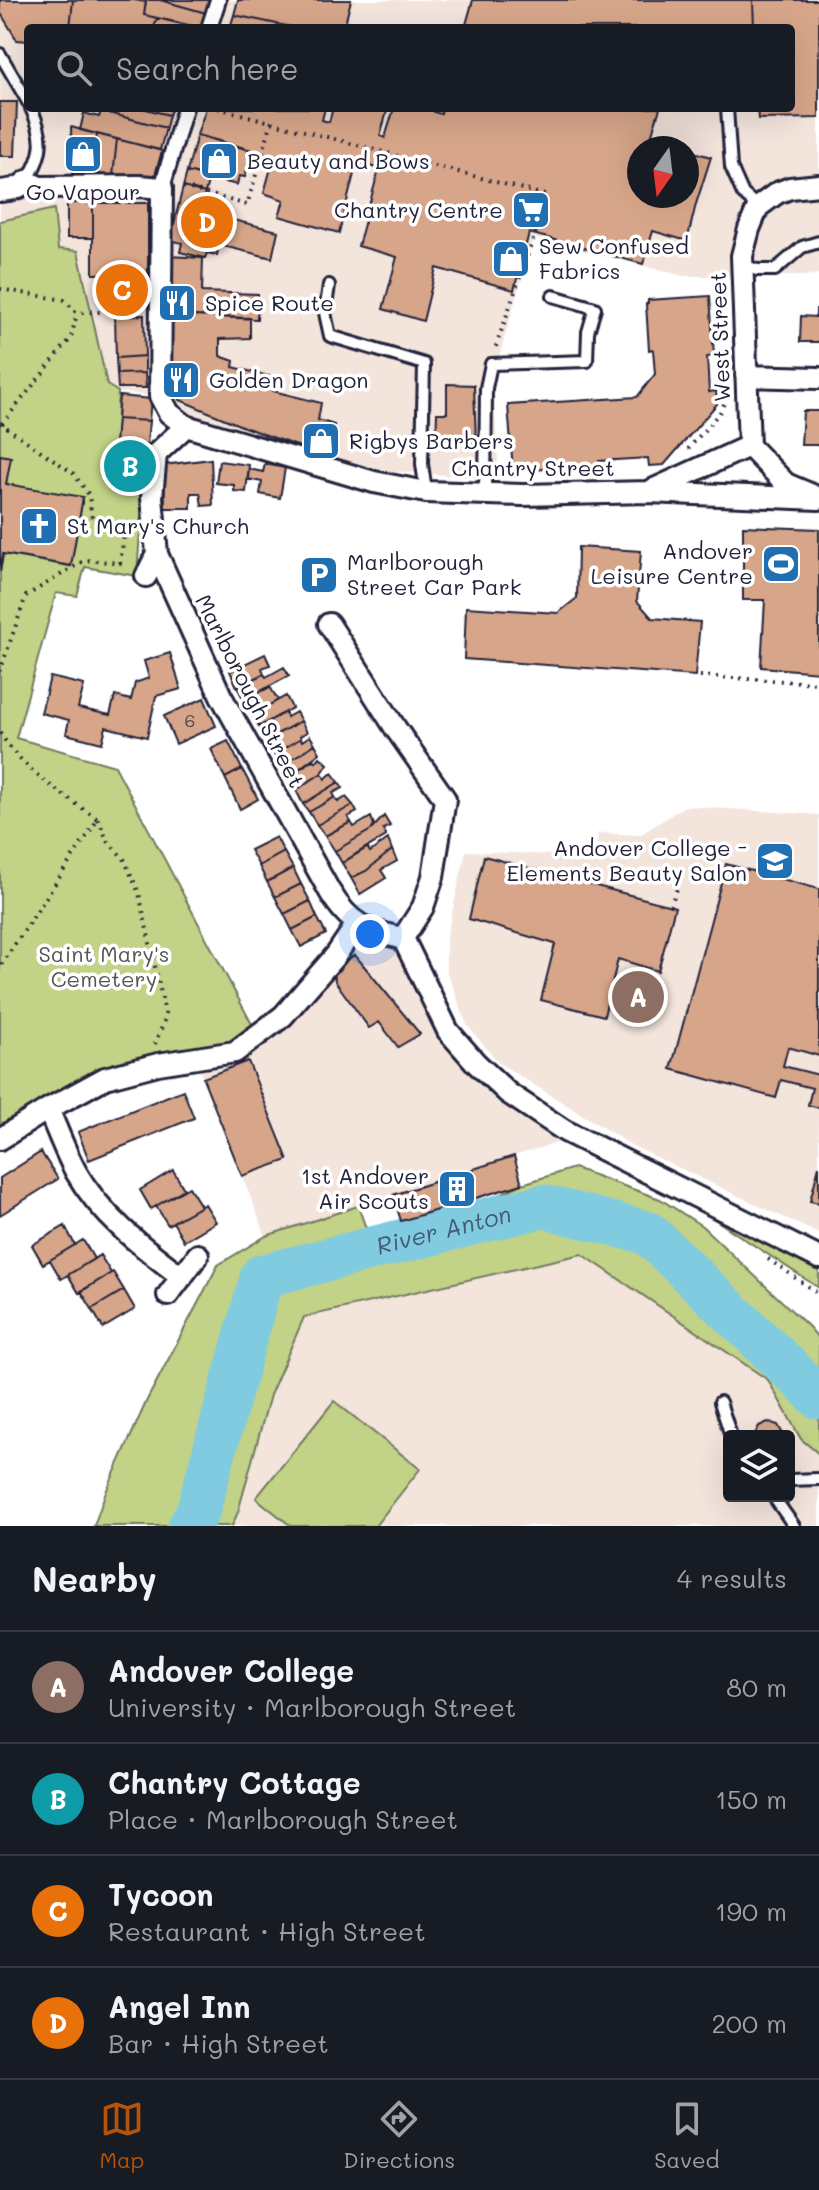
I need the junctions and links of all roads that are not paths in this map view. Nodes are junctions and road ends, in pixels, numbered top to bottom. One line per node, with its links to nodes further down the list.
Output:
1 (218, 0): 2 (street)
2 (210, 24)
3 (0, 54): 4 (lane)
4 (24, 95)
5 (33, 112): 8 (lane)
6 (184, 112): 10 (street)
7 (727, 112): 12 (lane)
8 (27, 181): 10 (street); 11 (street)
9 (819, 185): 12 (street)
10 (162, 188): 19 (street)
11 (0, 191)
12 (758, 207): 14 (street, West Street)
13 (819, 242): 14 (lane)
14 (741, 264): 17 (street, West Street)
15 (329, 285): 21 (lane)
16 (553, 296): 23 (lane)
17 (746, 376): 18 (street); 20 (street, West Street)
18 (819, 378)
19 (186, 426): 21 (street, Chantry Street); 25 (street, Marlborough Street)
20 (749, 446): 22 (street, Chantry Street); 24 (street)
21 (426, 492): 23 (street, Chantry Street)
22 (648, 492): 23 (street, Chantry Street); 24 (street, Chantry Street)
23 (485, 495)
24 (819, 499)
25 (157, 554): 26 (street); 28 (street, Marlborough Street)
26 (146, 576)
27 (329, 624): 29 (street)
28 (357, 924): 29 (street); 30 (street)
29 (403, 938): 33 (street)
30 (48, 1109): 31 (street); 34 (street)
31 (0, 1139)
32 (198, 1255): 34 (street)
33 (819, 1258)
34 (182, 1277): 35 (street)
35 (168, 1295)
36 (720, 1402): 37 (lane)
37 (729, 1430)
38 (819, 1479): 39 (lane)
39 (795, 1480)
40 (777, 1502): 41 (lane)
41 (794, 1526)

